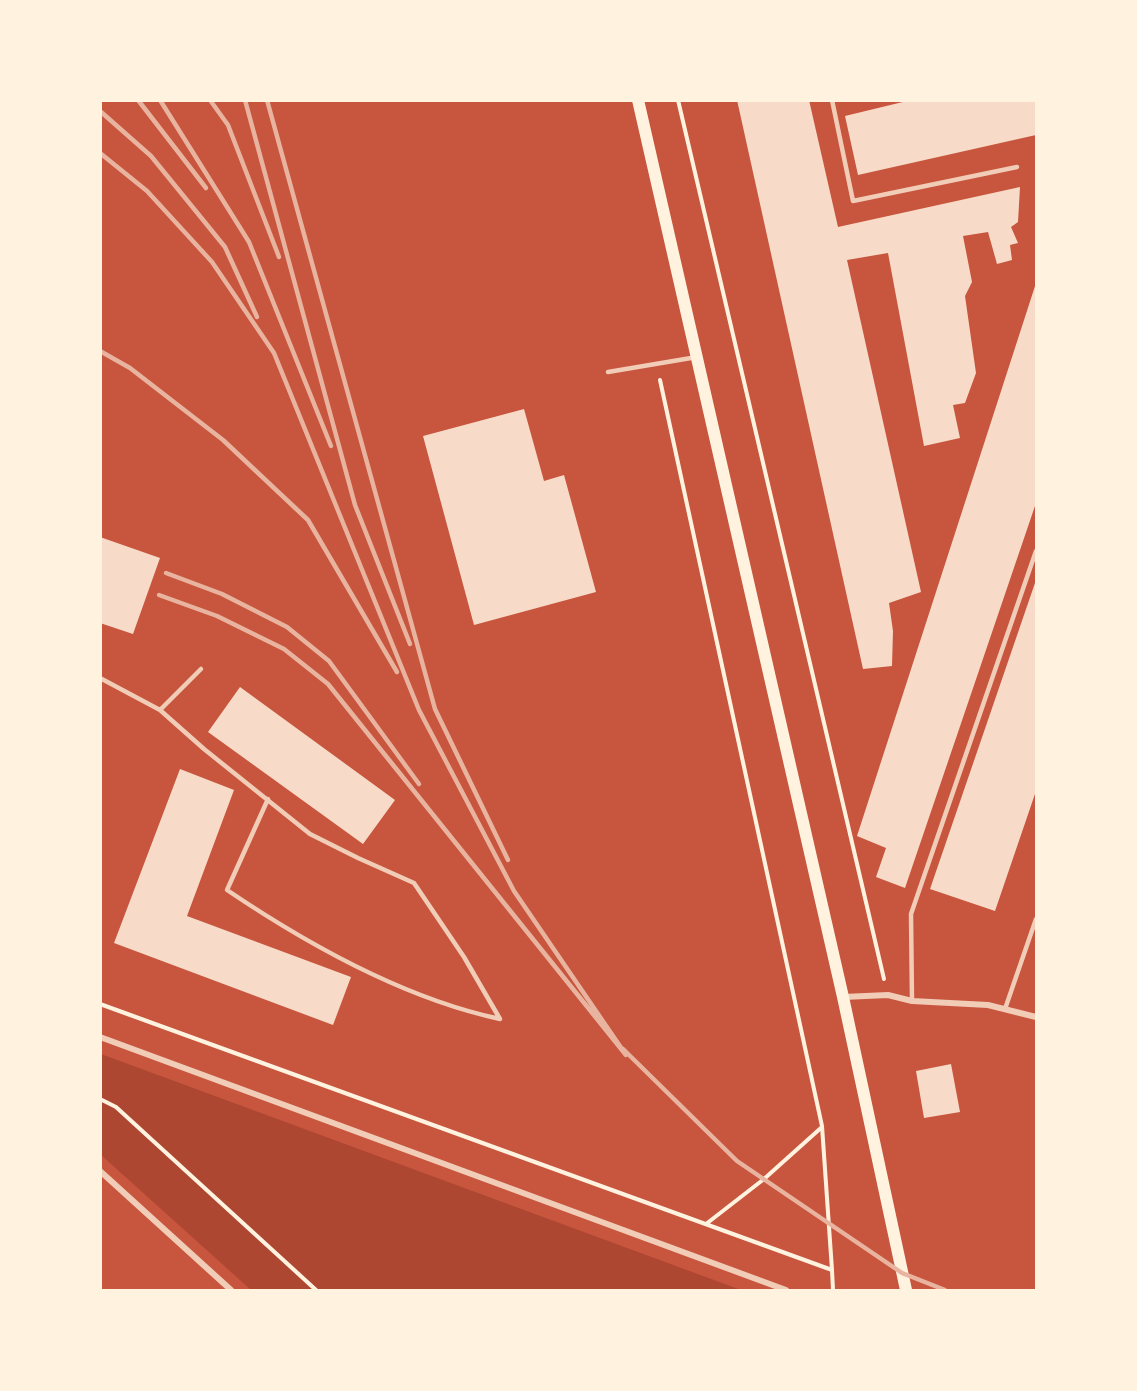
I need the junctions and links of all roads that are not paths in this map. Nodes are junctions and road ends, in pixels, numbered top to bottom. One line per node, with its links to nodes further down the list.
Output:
1 (638, 100): 4 (main road)
2 (832, 100): 3 (lane)
3 (1017, 166)
4 (697, 357): 5 (lane); 12 (main road)
5 (608, 372)
6 (1036, 552): 13 (lane)
7 (201, 669): 9 (lane)
8 (100, 678): 9 (lane)
9 (160, 710): 10 (lane)
10 (268, 799): 10 (lane)
11 (1036, 919): 14 (lane)
12 (843, 997): 13 (street); 20 (main road)
13 (912, 1001): 14 (street)
14 (1005, 1009): 15 (street)
15 (1036, 1017)
16 (100, 1037): 19 (street)
17 (100, 1171): 18 (street)
18 (231, 1290)
19 (786, 1290)
20 (906, 1290)

